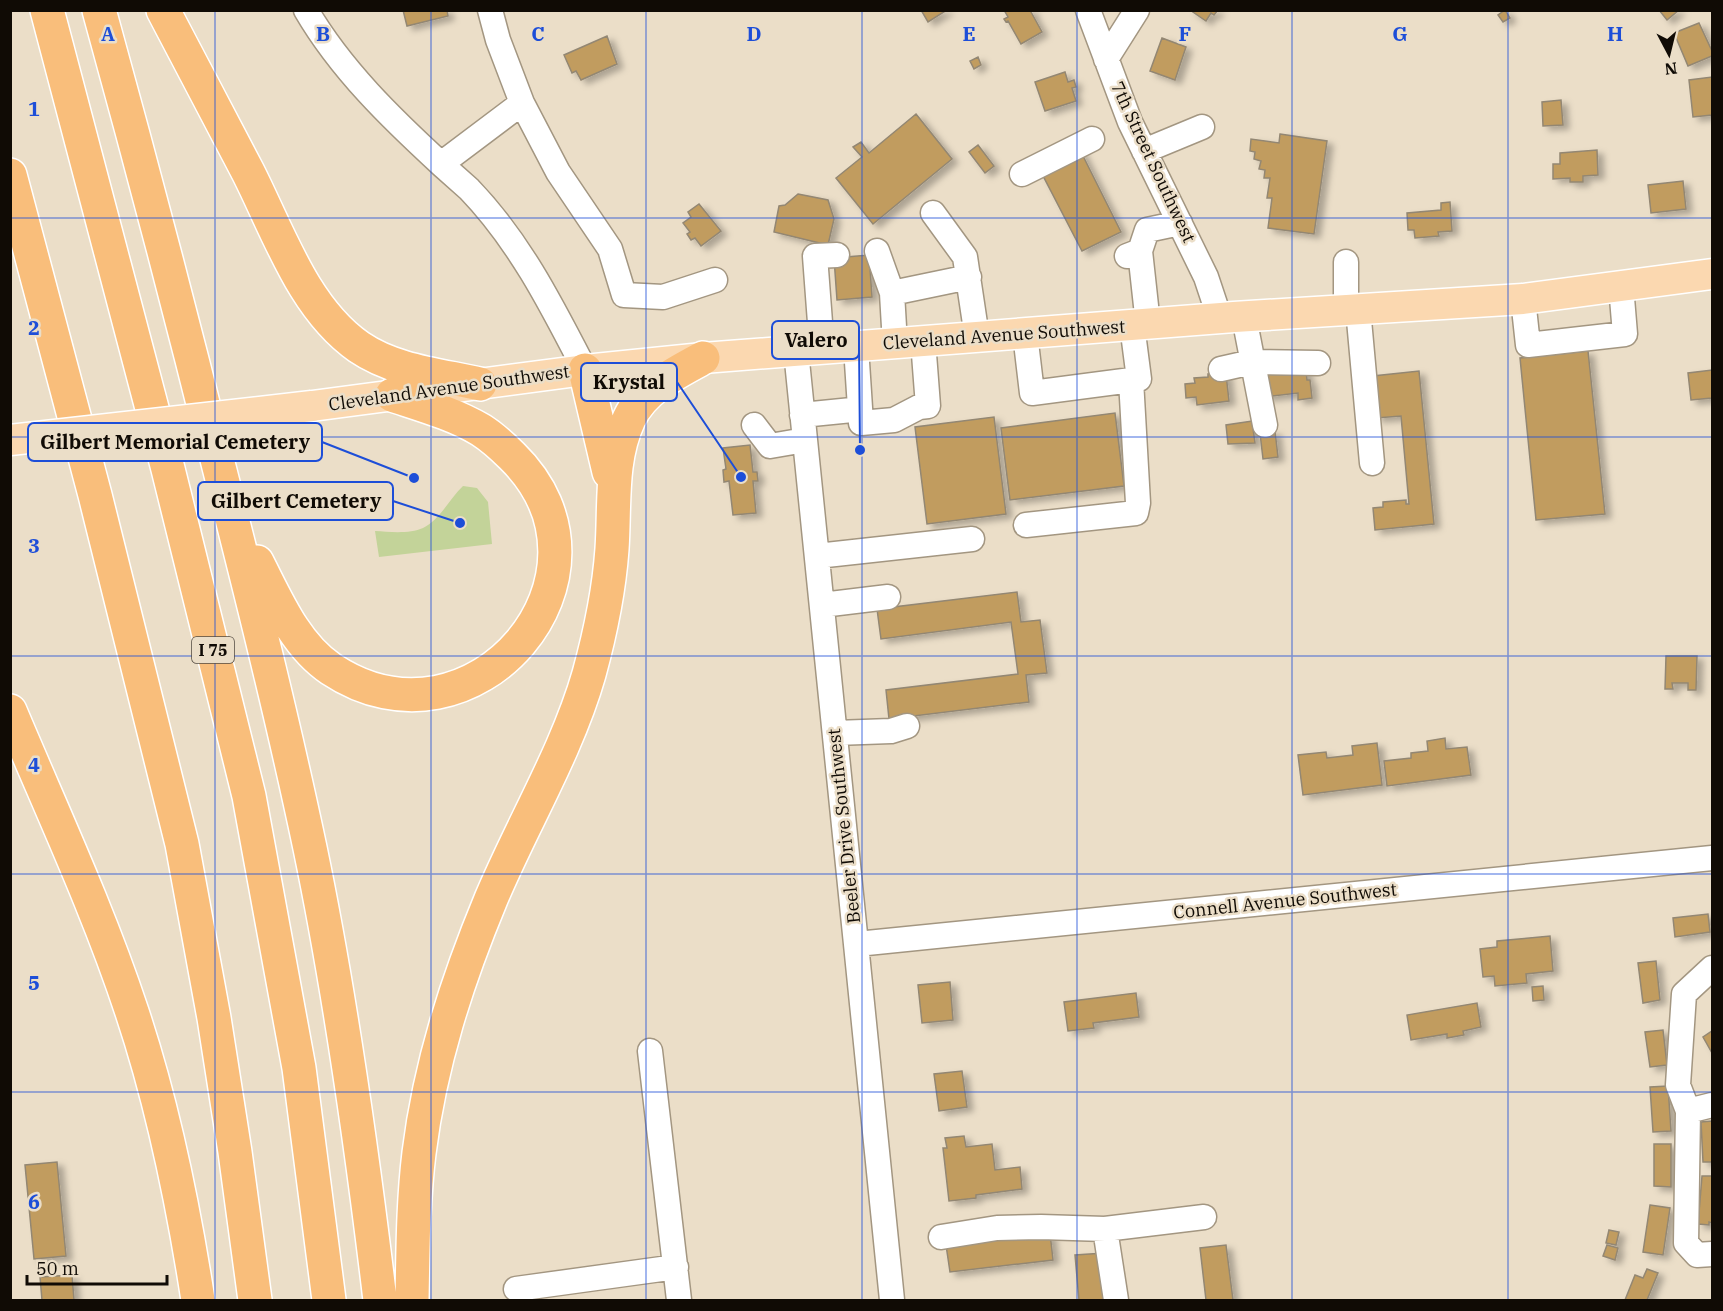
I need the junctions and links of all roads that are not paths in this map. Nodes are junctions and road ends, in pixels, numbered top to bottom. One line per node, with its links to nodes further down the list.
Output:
1 (47, 10): 74 (highway, I 75)
2 (99, 10): 51 (highway)
3 (163, 10): 41 (highway)
4 (306, 10): 13 (street)
5 (490, 10): 9 (street)
6 (1088, 10): 8 (street)
7 (1137, 10): 8 (street, 7th Street Southwest)
8 (1106, 59): 12 (street, 7th Street Southwest)
9 (522, 103): 13 (street); 23 (street)
10 (1202, 127): 12 (street)
11 (1092, 139): 14 (street)
12 (1144, 151): 17 (street, 7th Street Southwest)
13 (441, 164): 39 (street)
14 (1022, 174)
15 (10, 175): 73 (highway)
16 (933, 213): 22 (street)
17 (1180, 223): 28 (street, 7th Street Southwest); 29 (street)
18 (877, 251): 25 (street)
19 (837, 255): 34 (street, Beeler Drive Southwest)
20 (1346, 262): 27 (street)
21 (1713, 274): 24 (main road, Cleveland Avenue Southwest)
22 (969, 277): 25 (street); 31 (street)
23 (715, 280)
24 (1621, 286): 26 (main road, Cleveland Avenue Southwest); 26 (street)
25 (892, 292): 32 (street)
26 (1523, 299): 27 (main road, Cleveland Avenue Southwest)
27 (1352, 309): 28 (main road, Cleveland Avenue Southwest); 49 (street)
28 (1232, 318): 29 (main road, Cleveland Avenue Southwest); 36 (street, 7th Street Southwest)
29 (1140, 325): 30 (main road, Cleveland Avenue Southwest); 40 (street)
30 (1025, 334): 31 (main road, Cleveland Avenue Southwest); 40 (street)
31 (977, 337): 32 (main road, Cleveland Avenue Southwest)
32 (909, 342): 33 (main road, Cleveland Avenue Southwest); 43 (street)
33 (856, 346): 34 (main road, Cleveland Avenue Southwest); 43 (street)
34 (809, 350): 35 (main road, Cleveland Avenue Southwest); 44 (street, Beeler Drive Southwest)
35 (703, 358): 39 (main road, Cleveland Avenue Southwest); 50 (highway)
36 (1252, 362): 37 (street); 38 (street); 46 (street, 7th Street Southwest)
37 (1318, 363)
38 (1221, 369)
39 (585, 370): 41 (main road, Cleveland Avenue Southwest); 50 (highway)
40 (1131, 380): 52 (street)
41 (480, 384): 42 (main road, Cleveland Avenue Southwest)
42 (392, 395): 47 (main road, Cleveland Avenue Southwest, bridge); 51 (highway)
43 (861, 414): 44 (street)
44 (802, 416): 48 (street, Beeler Drive Southwest)
45 (754, 425): 48 (street)
46 (1265, 425)
47 (10, 440)
48 (805, 440): 54 (street, Beeler Drive Southwest)
49 (1372, 463)
50 (613, 498): 76 (highway)
51 (230, 508): 75 (highway)
52 (1026, 525)
53 (972, 539): 54 (street)
54 (811, 561): 56 (street, Beeler Drive Southwest)
55 (888, 597): 56 (street)
56 (822, 605): 59 (street, Beeler Drive Southwest)
57 (10, 711): 72 (highway)
58 (907, 726): 59 (street)
59 (835, 733): 61 (street, Beeler Drive Southwest)
60 (1713, 858): 61 (street, Connell Avenue Southwest)
61 (857, 944): 78 (street, Beeler Drive Southwest)
62 (1713, 968): 65 (street)
63 (650, 1051): 70 (street)
64 (1713, 1105): 65 (street)
65 (1688, 1111): 69 (street)
66 (1204, 1217): 67 (street)
67 (1105, 1229): 68 (street); 79 (street)
68 (940, 1237)
69 (1713, 1254)
70 (676, 1267): 71 (street); 77 (street)
71 (516, 1289)
72 (198, 1300)
73 (255, 1300)
74 (329, 1300)
75 (380, 1300)
76 (412, 1300)
77 (679, 1300)
78 (892, 1300)
79 (1116, 1300)

